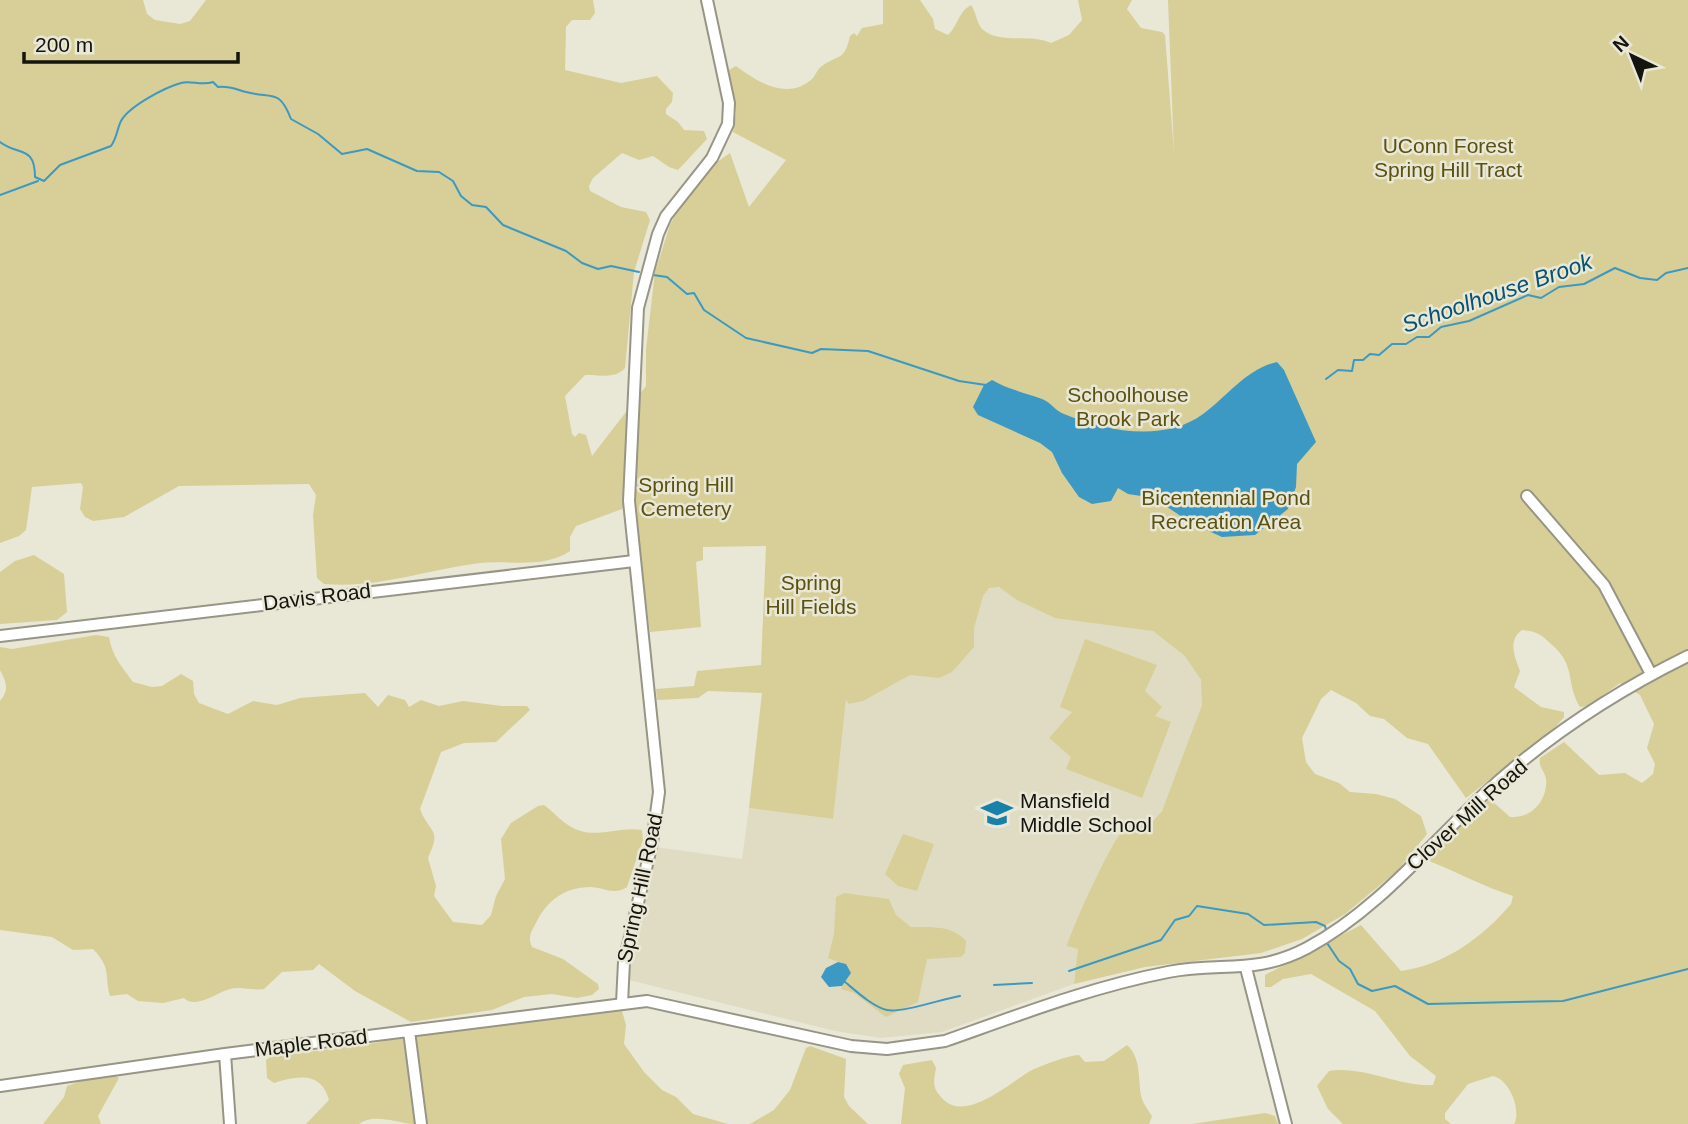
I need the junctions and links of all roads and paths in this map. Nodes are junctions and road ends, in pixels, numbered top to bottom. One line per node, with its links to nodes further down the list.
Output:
1 (707, 0): 3 (street, Spring Hill Road)
2 (1527, 496): 6 (street)
3 (634, 561): 4 (street, Davis Road); 8 (street, Spring Hill Road)
4 (0, 636)
5 (1688, 656): 6 (street, Clover Mill Road)
6 (1651, 674): 7 (street, Clover Mill Road)
7 (1246, 968): 8 (street); 14 (street)
8 (622, 1003): 9 (street, Maple Road)
9 (409, 1031): 10 (street, Maple Road); 13 (street)
10 (225, 1054): 11 (street, Maple Road); 12 (street)
11 (0, 1086)
12 (230, 1124)
13 (421, 1124)
14 (1286, 1124)

